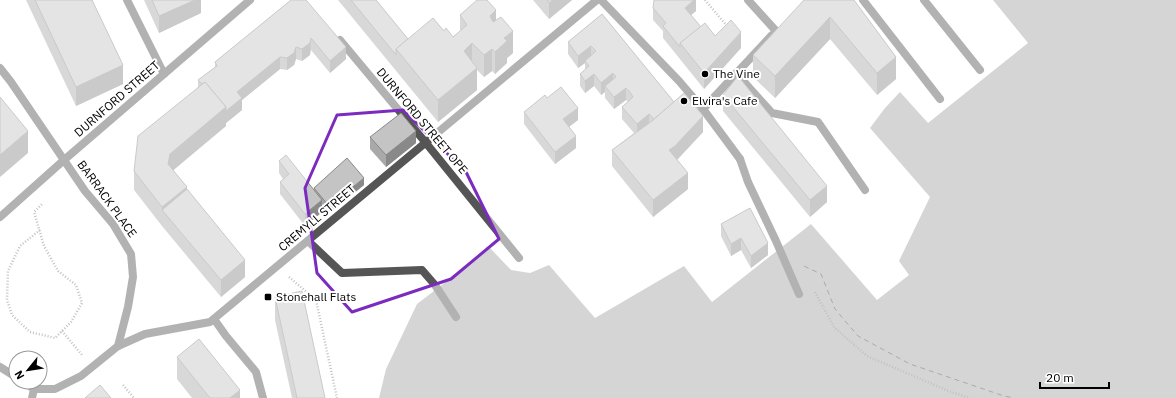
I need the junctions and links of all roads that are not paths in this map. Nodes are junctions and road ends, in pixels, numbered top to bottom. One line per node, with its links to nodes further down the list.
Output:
1 (127, 0): 12 (street)
2 (250, 0): 12 (street, DURNFORD STREET)
3 (597, 0): 15 (street, CREMYLL STREET)
4 (601, 0): 14 (street)
5 (748, 0): 11 (street)
6 (863, 0): 13 (street)
7 (924, 0): 10 (street)
8 (336, 36): 15 (street, DURNFORD STREET OPE)
9 (0, 68): 16 (street, BARRACK PLACE)
10 (980, 70)
11 (736, 73): 14 (street); 17 (street)
12 (164, 74): 16 (street, DURNFORD STREET)
13 (940, 99)
14 (703, 109): 21 (street)
15 (426, 143): 19 (street, CREMYLL STREET); 20 (street, DURNFORD STREET OPE)
16 (64, 160): 18 (street, DURNFORD STREET); 24 (street, BARRACK PLACE)
17 (864, 190)
18 (0, 217)
19 (308, 241): 22 (street); 23 (street, CREMYLL STREET)
20 (519, 258)
21 (799, 294)
22 (456, 317)
23 (214, 320): 24 (street, CREMYLL STREET); 26 (street)
24 (118, 346): 25 (street, CREMYLL STREET)
25 (48, 389)
26 (263, 398)

